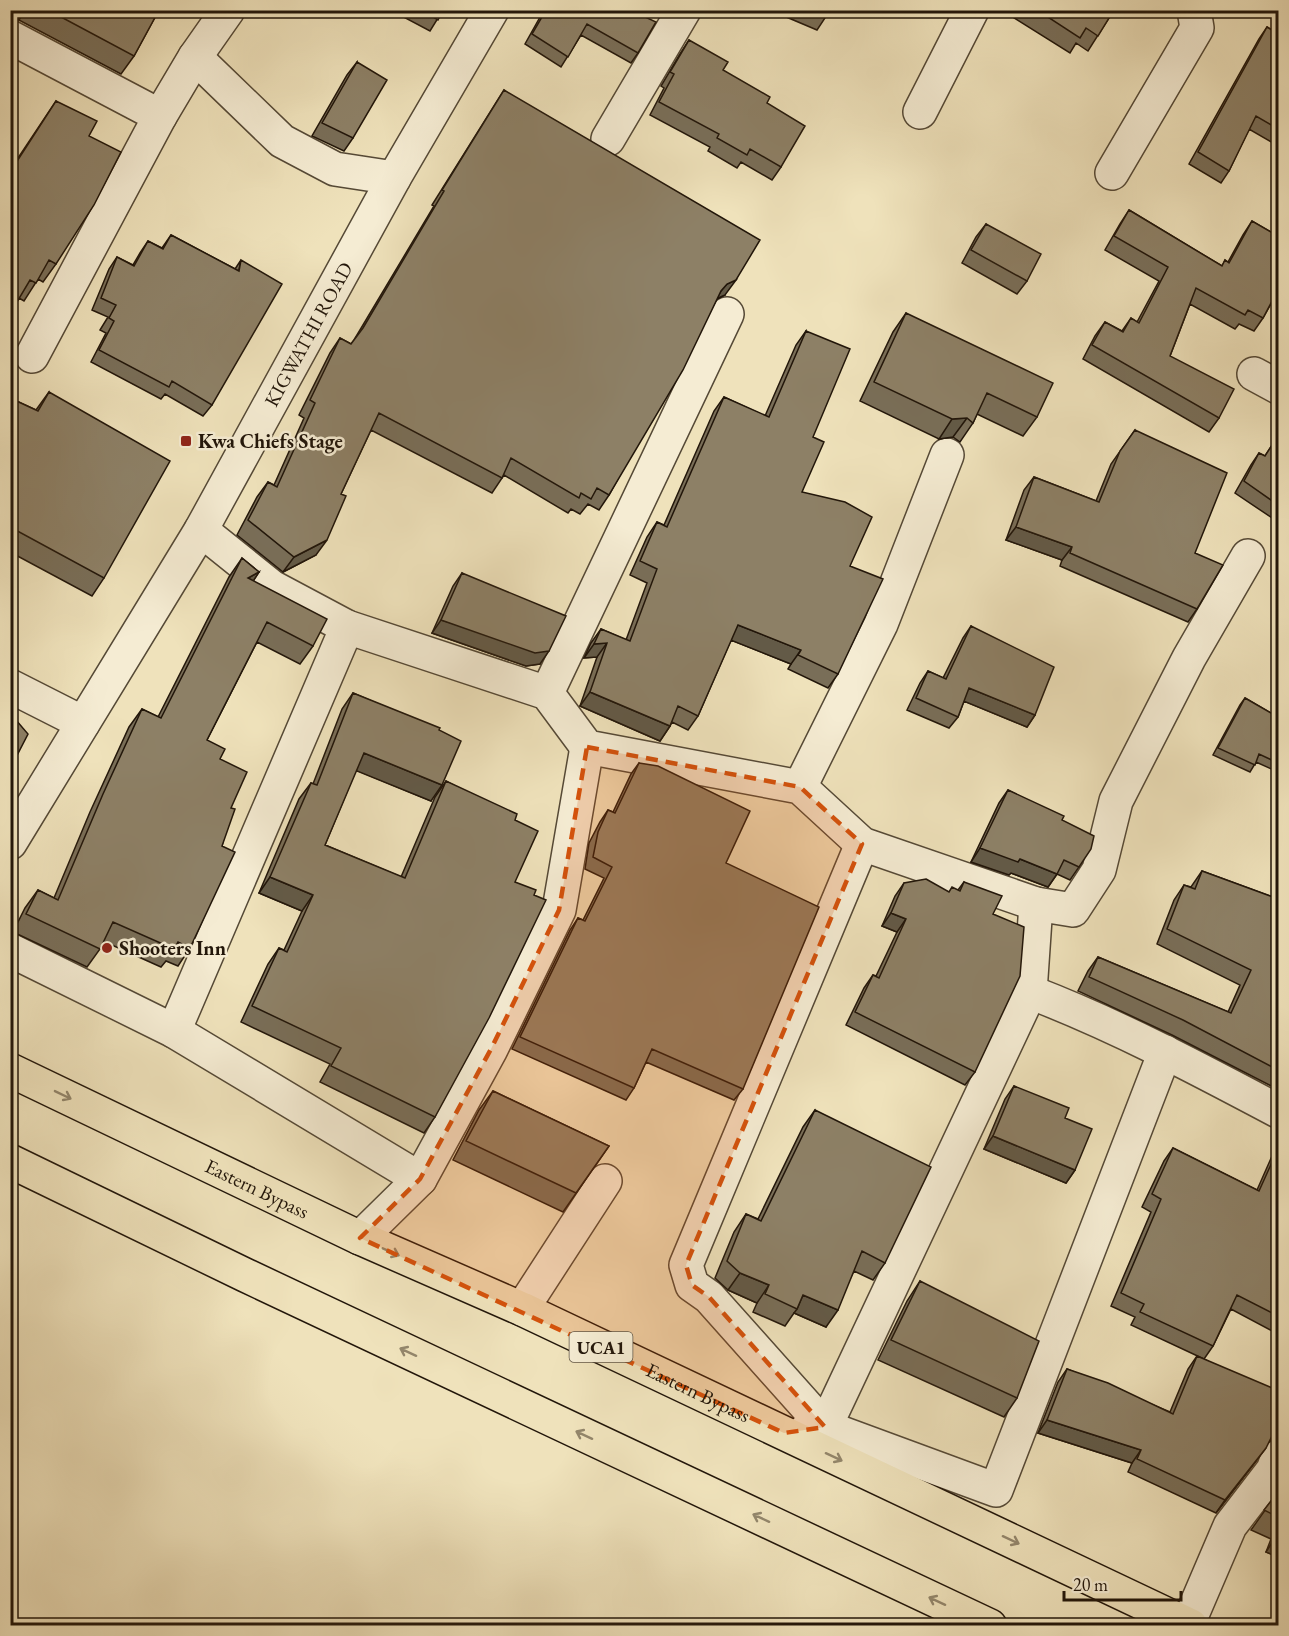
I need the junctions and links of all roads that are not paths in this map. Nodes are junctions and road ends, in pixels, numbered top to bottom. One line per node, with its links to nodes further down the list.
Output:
1 (228, 10): 7 (street)
2 (492, 10): 12 (street, KIGWATHI ROAD)
3 (684, 10): 10 (street)
4 (972, 10): 8 (street)
5 (1194, 10): 11 (street)
6 (10, 38): 9 (street)
7 (195, 57): 9 (street); 12 (street)
8 (920, 112)
9 (160, 116): 14 (street)
10 (608, 139)
11 (1112, 173)
12 (394, 178): 16 (street, KIGWATHI ROAD)
13 (727, 314): 20 (street)
14 (32, 356)
15 (947, 456): 23 (street)
16 (201, 530): 18 (street); 21 (street, KIGWATHI ROAD)
17 (1248, 556): 26 (street)
18 (347, 627): 20 (street); 29 (street)
19 (10, 686): 21 (street)
20 (547, 693): 22 (street)
21 (83, 723): 24 (street, KIGWATHI ROAD)
22 (587, 747): 23 (street); 34 (street)
23 (800, 787): 25 (street)
24 (10, 843)
25 (862, 844): 26 (street); 38 (street)
26 (1036, 904): 28 (street)
27 (10, 950): 29 (street)
28 (1030, 992): 30 (street); 38 (street)
29 (174, 1031): 34 (street)
30 (1165, 1052): 32 (street); 38 (street)
31 (10, 1070): 36 (main road, Eastern Bypass / UCA1, one-way to 36)
32 (1278, 1111)
33 (10, 1161): 42 (main road, one-way to 33)
34 (420, 1179): 36 (street)
35 (605, 1181): 37 (street)
36 (360, 1238): 37 (main road, Eastern Bypass / UCA1, one-way to 37)
37 (522, 1309): 39 (main road, Eastern Bypass / UCA1)
38 (825, 1427): 39 (street)
39 (784, 1433): 41 (main road, Eastern Bypass / UCA1, one-way to 41)
40 (1278, 1457): 41 (street)
41 (1190, 1625)
42 (990, 1626)

